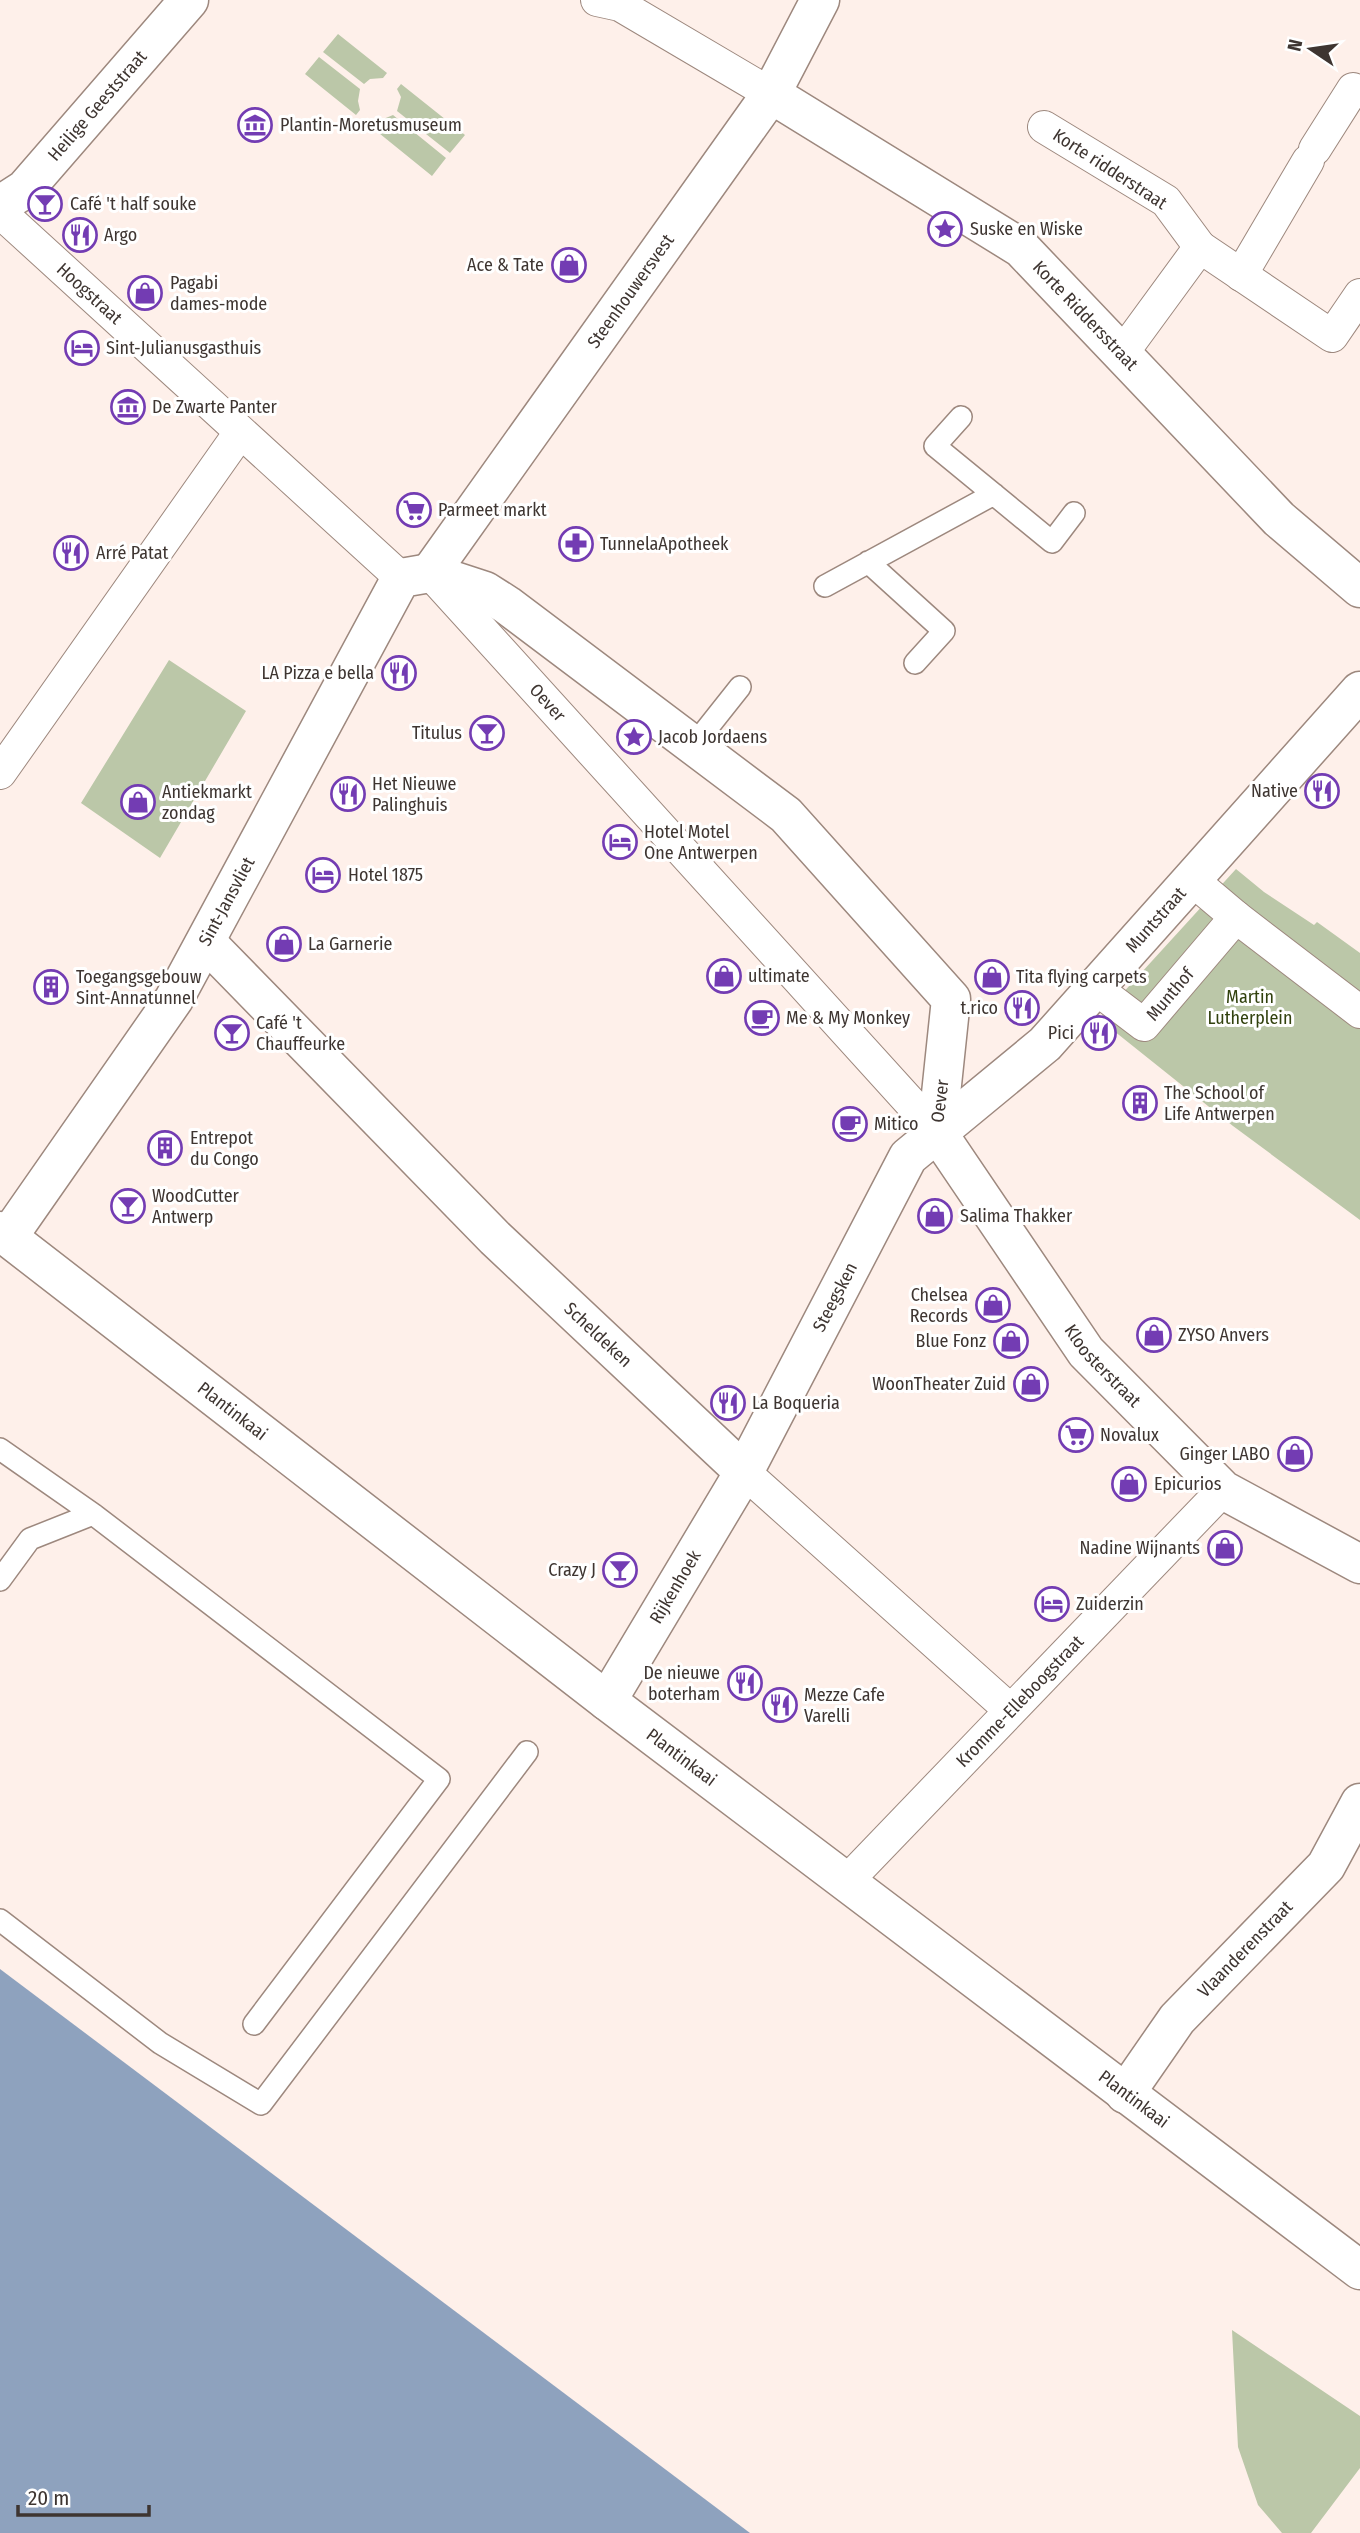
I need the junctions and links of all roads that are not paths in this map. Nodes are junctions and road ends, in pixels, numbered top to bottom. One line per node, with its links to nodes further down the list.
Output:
1 (190, 0): 7 (street, Heilige Geeststraat)
2 (597, 0): 5 (street)
3 (820, 0): 5 (street, Steenhouwersvest)
4 (1353, 89): 10 (street)
5 (771, 94): 12 (street, Korte Riddersstraat); 18 (street, Steenhouwersvest)
6 (1044, 127): 9 (street, Korte ridderstraat)
7 (0, 205)
8 (0, 212): 14 (street, Hoogstraat)
9 (1200, 247): 10 (street, Korte ridderstraat); 12 (street)
10 (1241, 275): 11 (street, Korte ridderstraat)
11 (1360, 295)
12 (1121, 355): 20 (street, Korte Riddersstraat)
13 (961, 417): 15 (lane)
14 (239, 433): 18 (street); 25 (street)
15 (993, 494): 16 (lane); 17 (lane)
16 (1074, 513)
17 (868, 562): 19 (lane); 21 (lane)
18 (415, 575): 24 (street, Oever); 28 (street, Sint-Jansvliet); 31 (street, Oever)
19 (825, 586)
20 (1360, 588)
21 (915, 663)
22 (740, 687): 24 (lane)
23 (1360, 691): 26 (street, Muntstraat)
24 (694, 745): 31 (street, Oever)
25 (0, 773)
26 (1191, 880): 27 (street); 29 (street, Muntstraat)
27 (1236, 917): 29 (street, Munthof); 30 (street)
28 (206, 942): 32 (street, Sint-Jansvliet); 34 (street, Scheldeken)
29 (1094, 987): 31 (street, Muntstraat)
30 (1360, 1012)
31 (937, 1132): 34 (street, Steegsken); 35 (street, Kloosterstraat)
32 (4, 1234): 39 (street, Plantinkaai)
33 (0, 1449): 36 (lane)
34 (744, 1472): 39 (street, Rijkenhoek); 40 (street, Scheldeken)
35 (1223, 1490): 37 (street, Kloosterstraat); 40 (street, Kromme-Elleboogstraat)
36 (93, 1514): 38 (lane); 45 (lane)
37 (1360, 1564)
38 (0, 1580)
39 (607, 1701): 43 (street, Plantinkaai)
40 (1009, 1709): 43 (street, Kromme-Elleboogstraat)
41 (527, 1752): 44 (lane)
42 (1360, 1803): 46 (street, Vlaanderenstraat)
43 (848, 1880): 46 (street, Plantinkaai)
44 (0, 1920)
45 (254, 2024)
46 (1125, 2094): 47 (street, Plantinkaai)
47 (1360, 2270)

